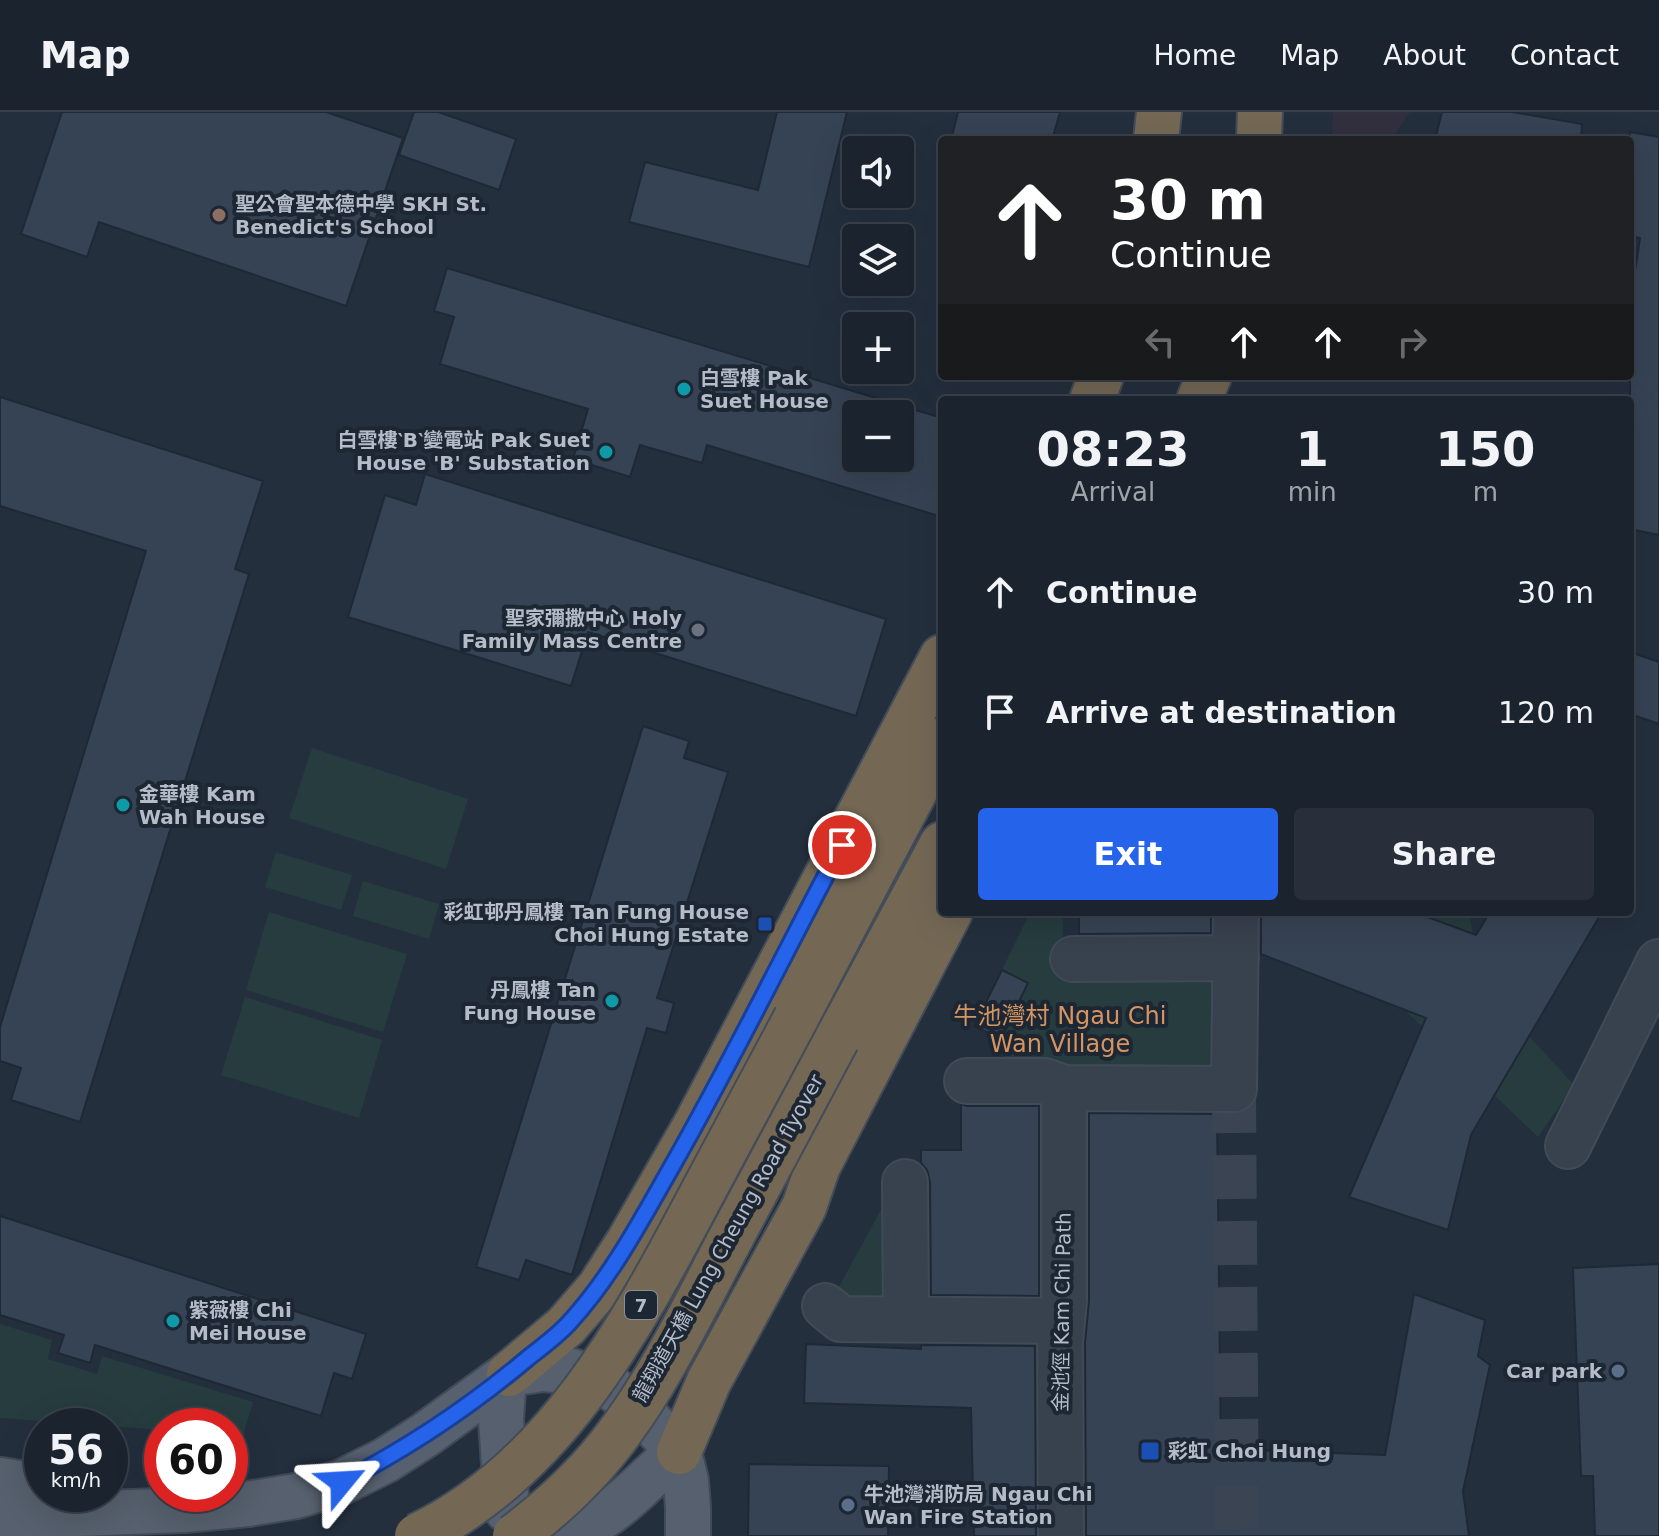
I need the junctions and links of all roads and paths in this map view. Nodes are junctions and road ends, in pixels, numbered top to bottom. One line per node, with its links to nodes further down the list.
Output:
1 (1159, 112): 3 (highway)
2 (1260, 112): 4 (highway)
3 (1156, 136)
4 (1259, 136)
5 (938, 665): 20 (highway)
6 (938, 748): 28 (highway, 7, bridge)
7 (938, 851): 27 (highway, 龍翔道天橋 Lung Cheung Road flyover / 7, bridge)
8 (948, 916): 21 (highway)
9 (1236, 916): 10 (street)
10 (1236, 958): 11 (street); 14 (street)
11 (1073, 959)
12 (1659, 962): 15 (street)
13 (967, 1081): 14 (street)
14 (1064, 1088): 19 (street, 金池徑 Kam Chi Path)
15 (1568, 1146)
16 (905, 1182): 18 (street)
17 (825, 1306): 18 (street)
18 (906, 1320): 19 (street)
19 (1061, 1321): 30 (street, 金池徑 Kam Chi Path)
20 (507, 1376): 21 (main road); 25 (main road); 27 (main road)
21 (679, 1452): 27 (main road); 29 (main road)
22 (0, 1480): 23 (main road)
23 (24, 1484)
24 (117, 1512): 26 (main road)
25 (128, 1512)
26 (0, 1517)
27 (511, 1527)
28 (417, 1536)
29 (688, 1536)
30 (1061, 1536)

